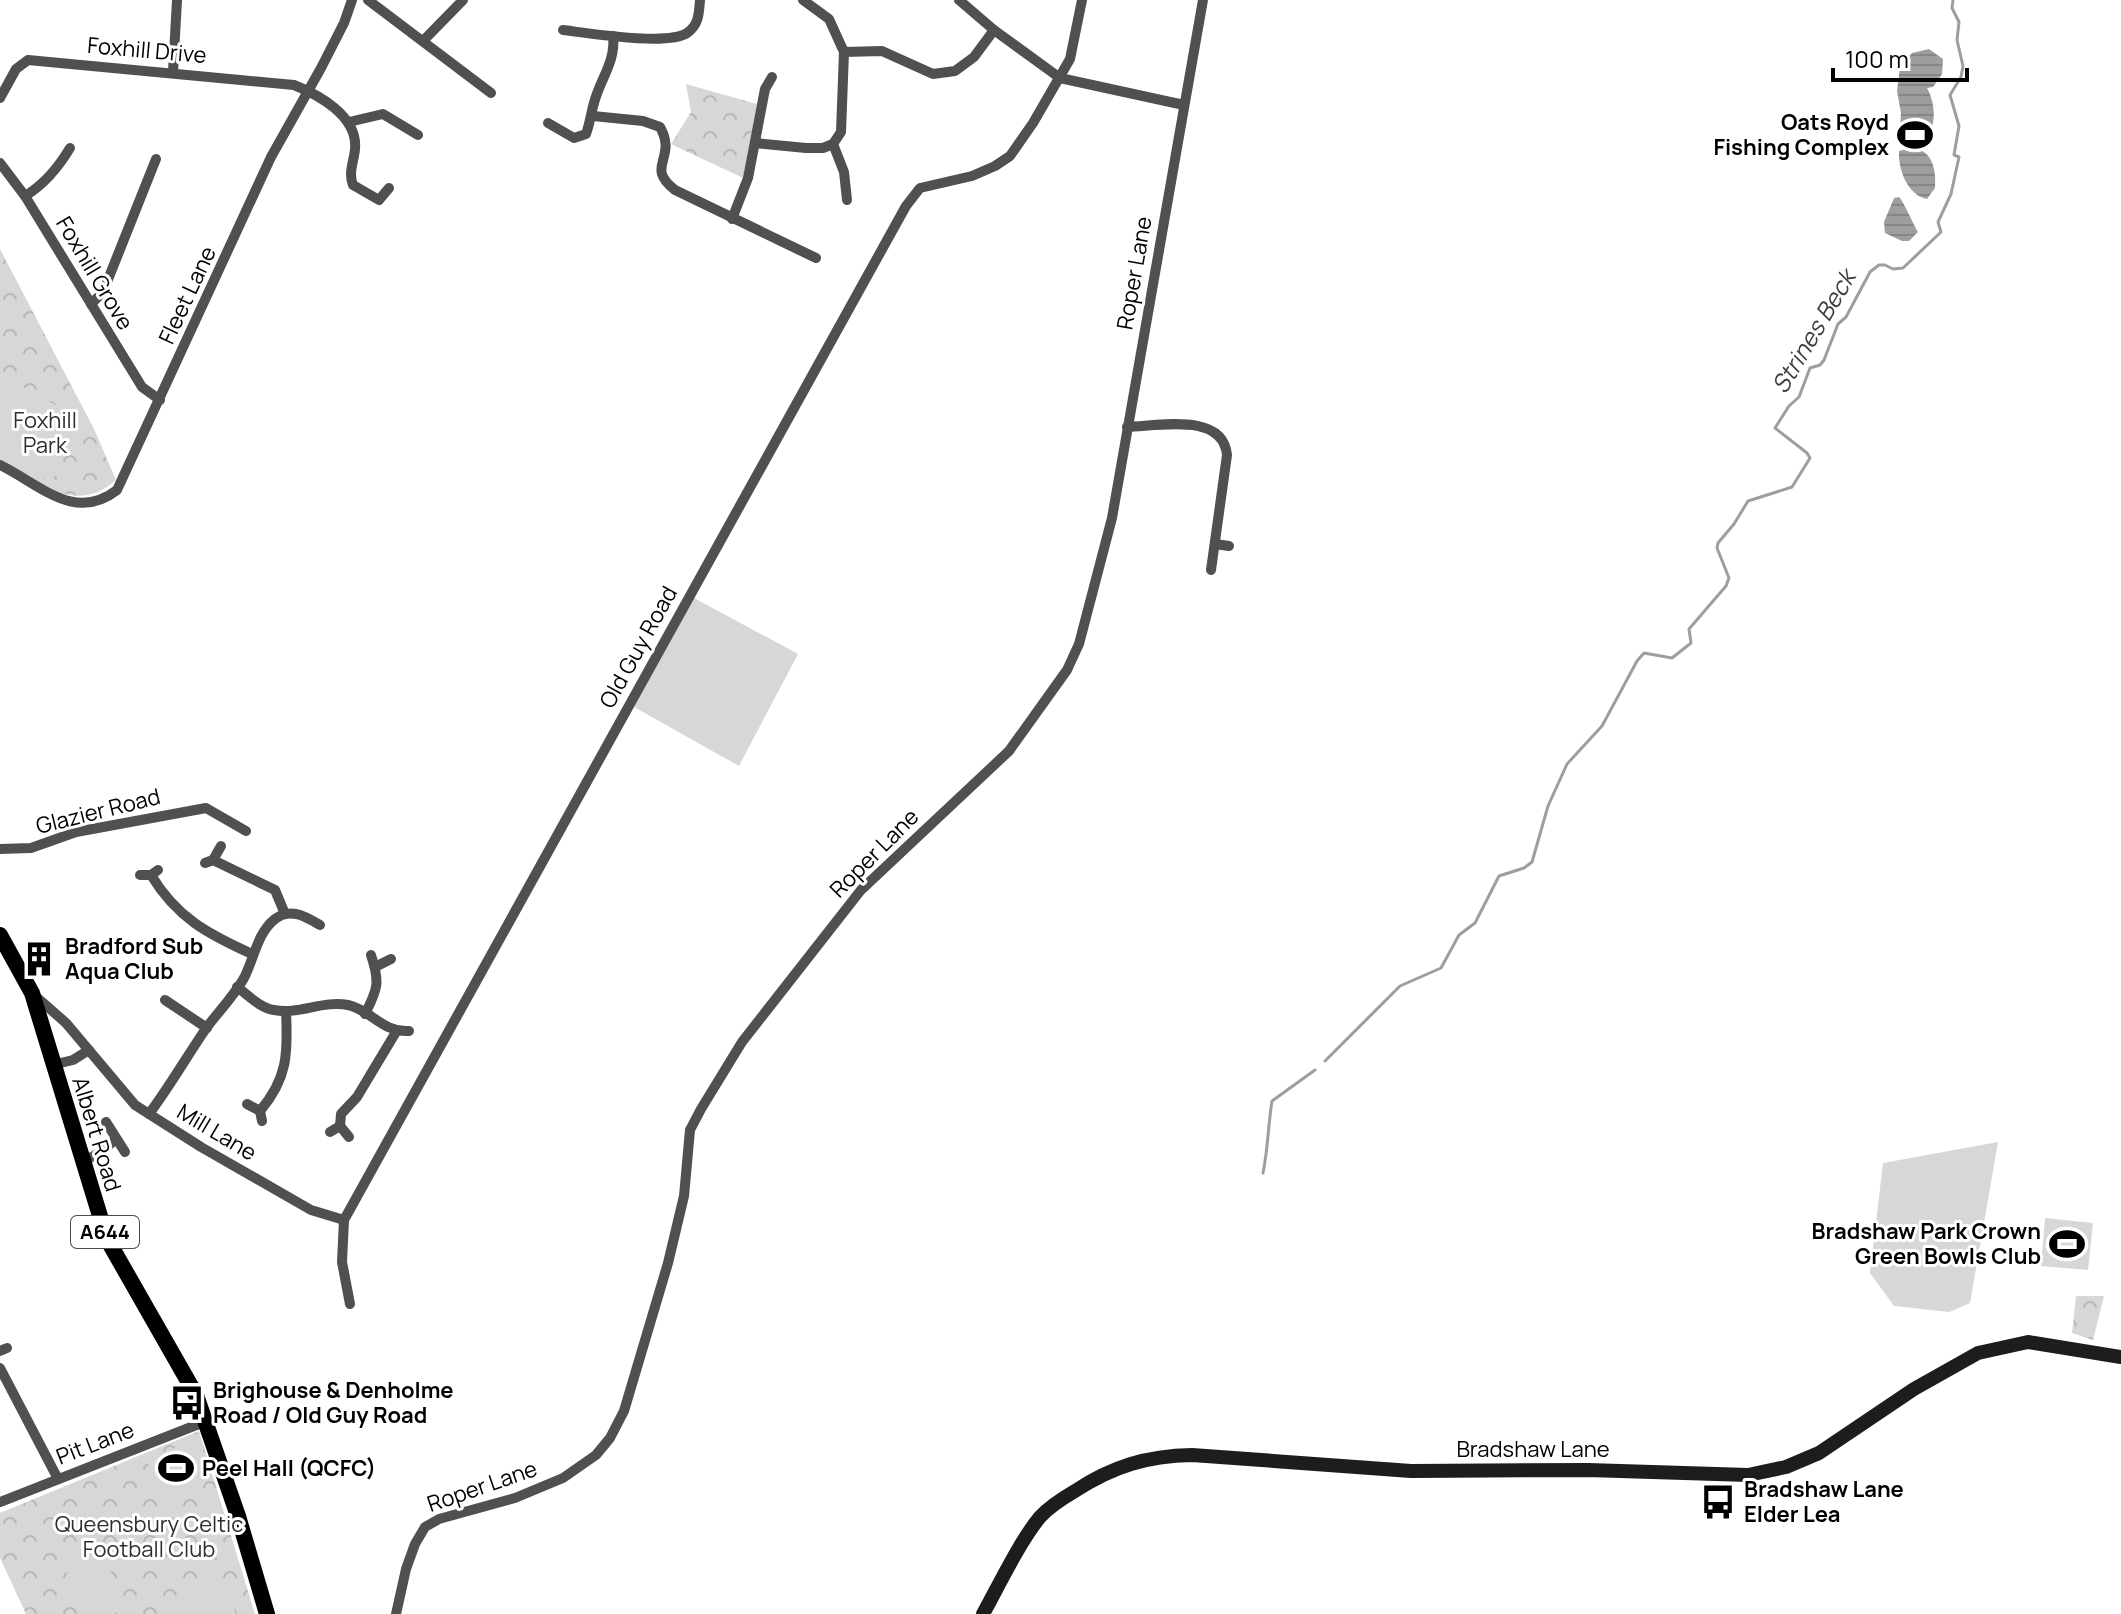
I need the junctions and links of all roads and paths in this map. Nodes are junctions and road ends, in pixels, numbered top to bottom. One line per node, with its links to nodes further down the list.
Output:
1 (177, 0): 15 (street)
2 (352, 0): 18 (street, Fleet Lane)
3 (368, 0): 13 (street)
4 (463, 0): 13 (street)
5 (700, 0): 12 (street)
6 (803, 0): 14 (street)
7 (959, 0): 11 (street)
8 (1082, 0): 17 (street, Old Guy Road)
9 (1203, 0): 21 (street, Roper Lane)
10 (563, 30): 12 (street)
11 (994, 30): 14 (street); 17 (street)
12 (613, 36): 22 (street)
13 (423, 41): 19 (street)
14 (844, 52): 27 (street)
15 (173, 72): 18 (street, Foxhill Drive); 20 (street, Foxhill Drive)
16 (772, 77): 26 (street)
17 (1060, 78): 21 (street); 71 (street, Old Guy Road)
18 (309, 91): 23 (street); 37 (street, Fleet Lane)
19 (491, 93)
20 (0, 98)
21 (1184, 105): 38 (street, Roper Lane)
22 (593, 116): 24 (street); 34 (street)
23 (349, 122): 25 (street); 31 (street)
24 (548, 123)
25 (418, 135)
26 (755, 143): 27 (street); 34 (street)
27 (833, 144): 33 (street)
28 (70, 148): 32 (street)
29 (156, 159): 36 (street)
30 (0, 163): 32 (street, Foxhill Grove)
31 (389, 188)
32 (25, 196): 36 (street, Foxhill Grove)
33 (847, 200)
34 (732, 219): 35 (street)
35 (816, 258)
36 (91, 304): 37 (street, Foxhill Grove)
37 (160, 400): 39 (street, Fleet Lane)
38 (1127, 427): 40 (street); 79 (street, Roper Lane)
39 (0, 465)
40 (1215, 544): 41 (street); 42 (street)
41 (1229, 546)
42 (1211, 570)
43 (246, 831): 45 (street, Glazier Road)
44 (221, 846): 47 (street)
45 (0, 849)
46 (150, 873): 50 (street)
47 (285, 914): 48 (street); 50 (street)
48 (304, 930)
49 (0, 935): 55 (main road, Albert Road / A644)
50 (252, 954): 54 (street)
51 (371, 955): 53 (street)
52 (391, 959): 53 (street)
53 (375, 967): 58 (street)
54 (237, 987): 57 (street); 59 (street)
55 (32, 993): 62 (street, Mill Lane); 63 (main road, Albert Road / A644)
56 (165, 1000): 59 (street)
57 (286, 1011): 58 (street); 64 (street)
58 (365, 1014): 61 (street)
59 (207, 1028): 65 (street)
60 (409, 1031): 61 (street)
61 (396, 1032): 67 (street)
62 (89, 1050): 63 (street); 65 (street, Mill Lane)
63 (52, 1065): 70 (main road, Albert Road / A644)
64 (247, 1104)
65 (149, 1114): 71 (street, Mill Lane)
66 (106, 1122): 68 (street)
67 (349, 1137)
68 (116, 1139): 69 (street); 70 (street)
69 (125, 1152)
70 (83, 1162): 75 (main road, Albert Road / A644)
71 (344, 1220): 72 (street, Old Guy Road)
72 (350, 1304)
73 (2121, 1357): 80 (street, Bradshaw Lane)
74 (0, 1368): 76 (street)
75 (204, 1422): 76 (street, Pit Lane); 78 (main road, Albert Road / A644)
76 (58, 1479): 77 (street, Pit Lane)
77 (0, 1502)
78 (267, 1614)
79 (396, 1614)
80 (983, 1614)

